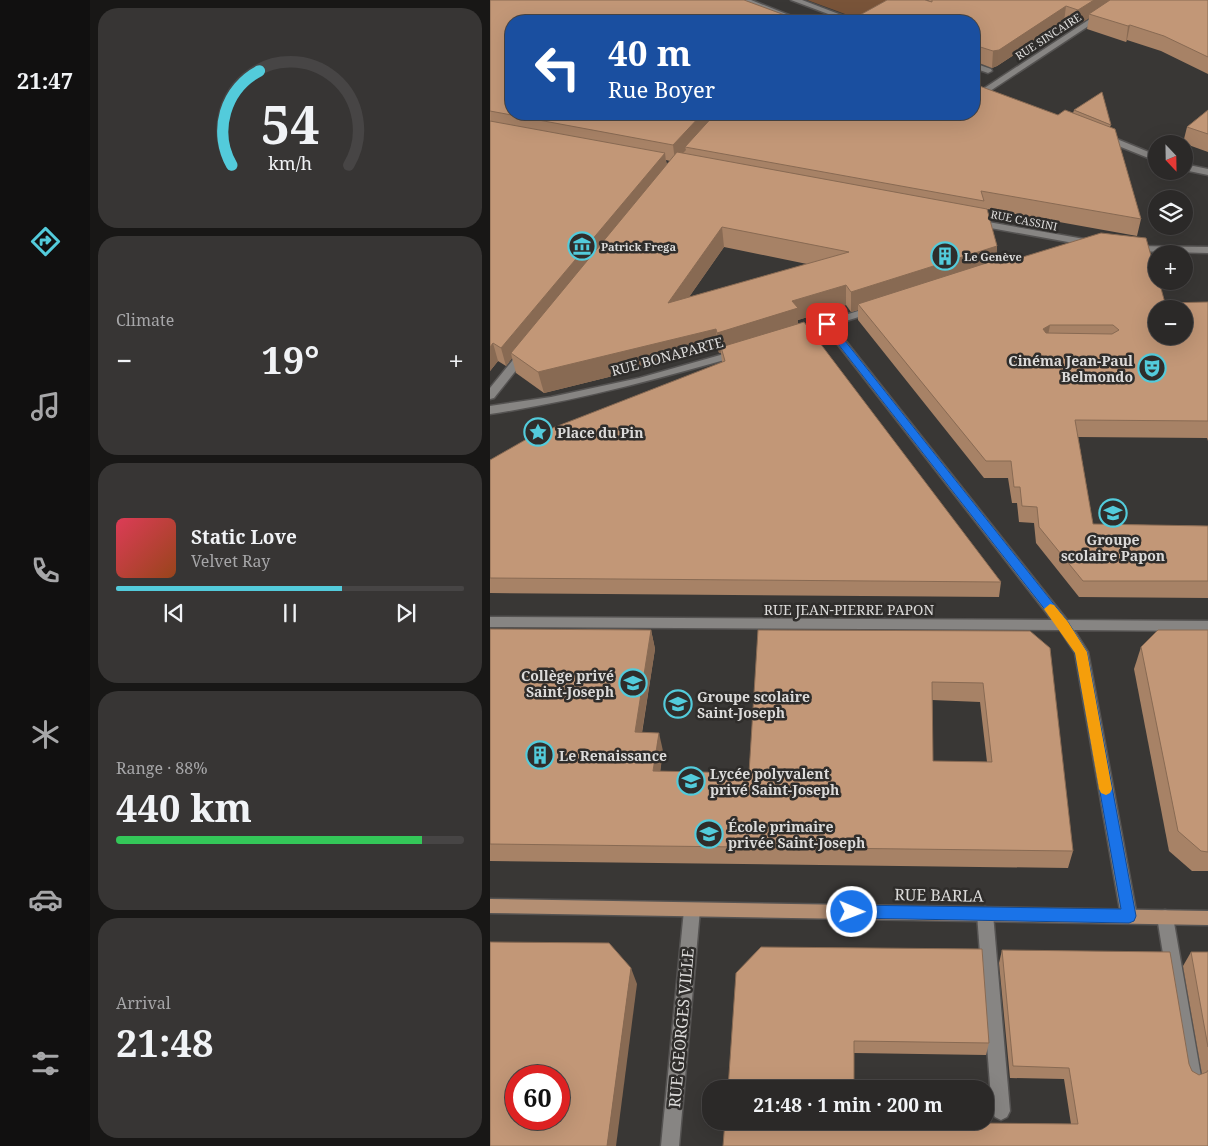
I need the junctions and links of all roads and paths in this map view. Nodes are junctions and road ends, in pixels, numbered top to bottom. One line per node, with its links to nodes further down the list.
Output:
1 (744, 0): 4 (street)
2 (795, 0): 5 (street)
3 (1124, 0): 9 (street, RUE SINCAIRE)
4 (784, 15)
5 (836, 15)
6 (980, 68): 7 (street)
7 (988, 71)
8 (980, 89): 9 (street)
9 (984, 91): 10 (street)
10 (992, 94)
11 (1098, 135): 12 (street)
12 (1148, 155)
13 (1193, 169): 14 (street)
14 (1208, 172)
15 (971, 222): 16 (street, RUE CASSINI)
16 (1076, 241): 17 (street, RUE CASSINI); 18 (street)
17 (1103, 246)
18 (1061, 248)
19 (1121, 248): 20 (street)
20 (1208, 250)
21 (884, 306): 22 (street)
22 (827, 324): 23 (street); 29 (street)
23 (780, 339)
24 (529, 346): 26 (street)
25 (752, 349): 27 (street, RUE BONAPARTE)
26 (490, 395)
27 (490, 410)
28 (490, 622): 29 (street, RUE JEAN-PIERRE PAPON)
29 (1064, 626): 30 (street, RUE JEAN-PIERRE PAPON); 34 (street)
30 (1208, 626)
31 (490, 906): 32 (main road, RUE BARLA)
32 (692, 910): 33 (main road, RUE BARLA); 39 (street, RUE GEORGES VILLE)
33 (985, 914): 34 (main road, RUE BARLA); 38 (street)
34 (1129, 916): 35 (main road, RUE BARLA)
35 (1165, 917): 36 (main road, RUE BARLA); 37 (street)
36 (1208, 918)
37 (1192, 1076)
38 (1001, 1111)
39 (670, 1146)

